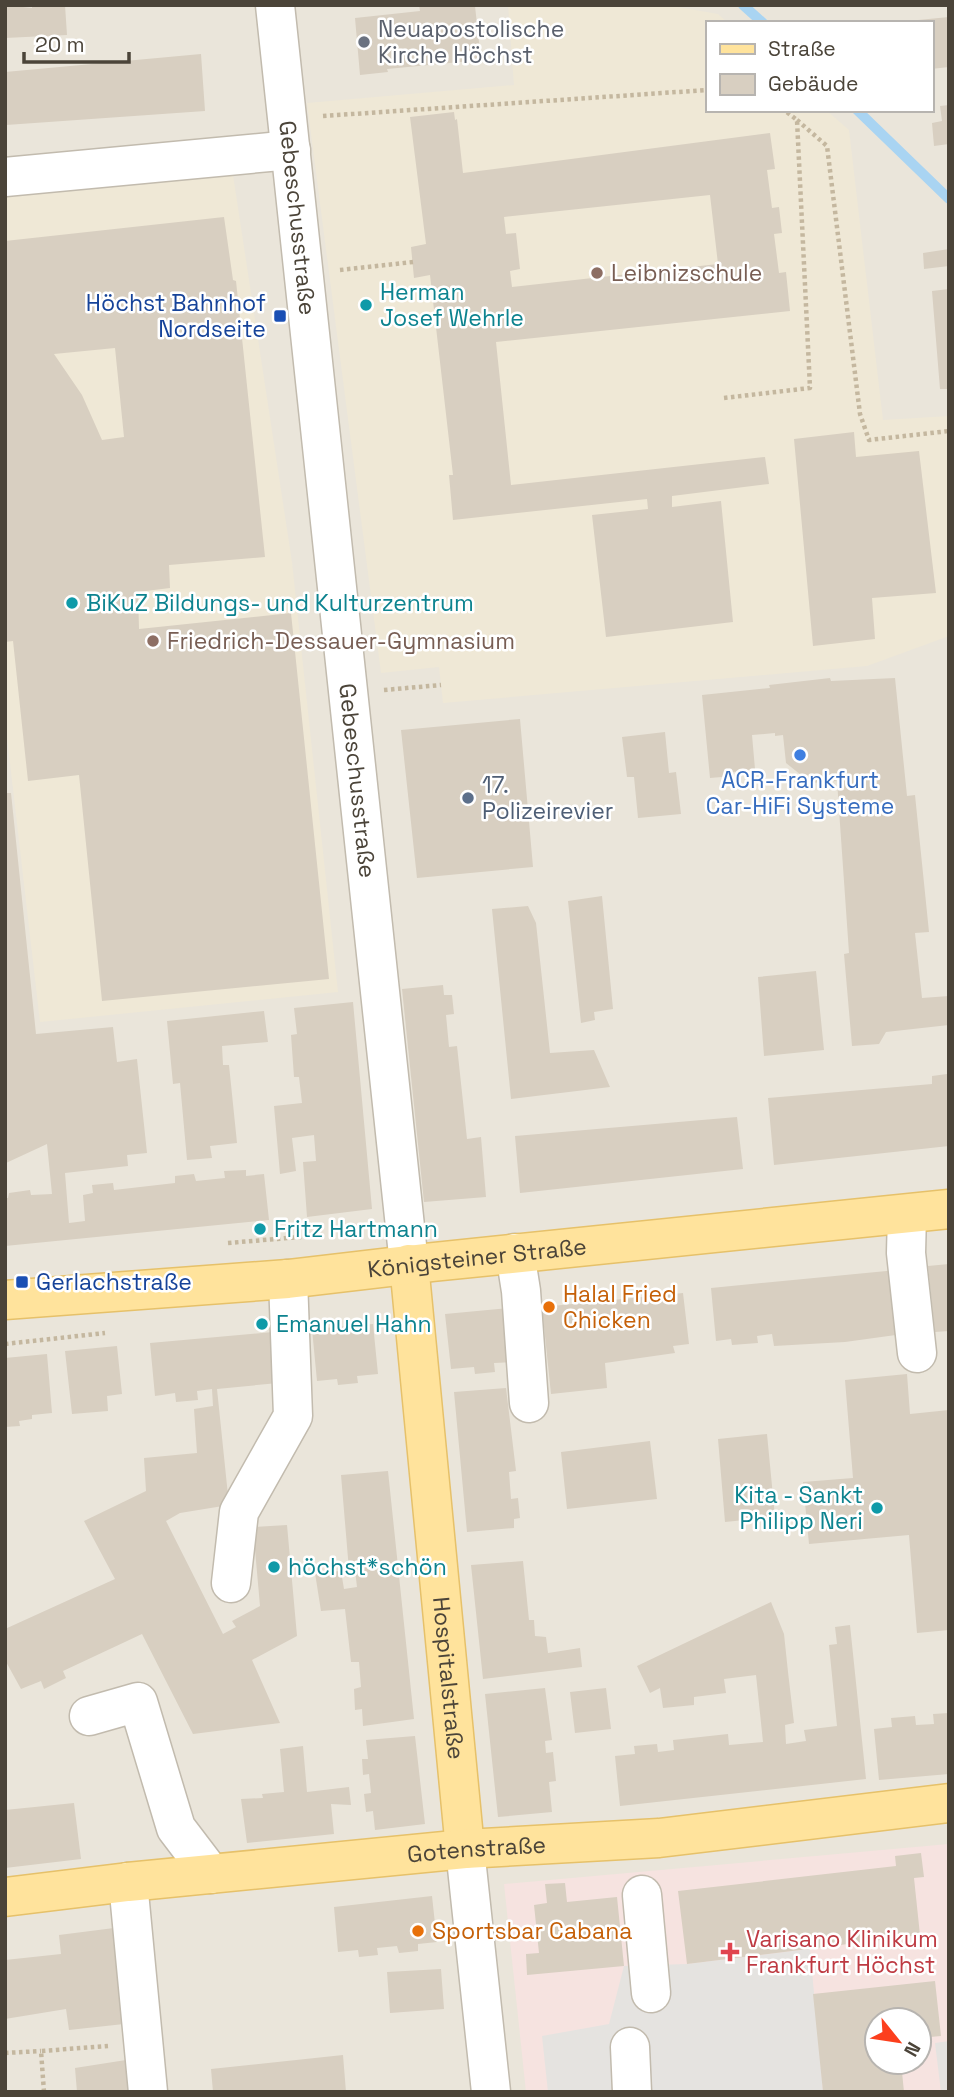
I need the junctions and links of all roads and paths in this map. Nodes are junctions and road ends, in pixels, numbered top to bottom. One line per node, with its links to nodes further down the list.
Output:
1 (275, 5): 5 (street, Gebeschusstraße)
2 (706, 89): 5 (path)
3 (787, 112): 4 (path)
4 (797, 120): 9 (path); 10 (path)
5 (289, 135): 6 (street); 8 (street, Gebeschusstraße)
6 (5, 177)
7 (413, 262): 8 (path)
8 (304, 275): 12 (street, Gebeschusstraße)
9 (724, 398)
10 (949, 431)
11 (441, 685): 12 (path)
12 (348, 694): 16 (street, Gebeschusstraße)
13 (949, 1209): 14 (main road, Königsteiner Straße)
14 (907, 1214): 15 (main road, Königsteiner Straße); 19 (street)
15 (515, 1253): 16 (main road, Königsteiner Straße); 20 (street)
16 (409, 1264): 17 (main road, Königsteiner Straße); 24 (main road, Hospitalstraße)
17 (288, 1279): 18 (main road, Königsteiner Straße); 21 (street)
18 (5, 1300)
19 (917, 1353)
20 (529, 1403)
21 (231, 1583)
22 (89, 1716): 25 (street)
23 (949, 1803): 24 (main road, Gotenstraße)
24 (466, 1849): 25 (main road, Gotenstraße); 36 (street, Hospitalstraße)
25 (211, 1874): 26 (main road, Gotenstraße)
26 (128, 1882): 28 (main road, Gotenstraße); 30 (street)
27 (642, 1895): 29 (street)
28 (5, 1898)
29 (651, 1993)
30 (144, 2043): 32 (path); 35 (street)
31 (630, 2048): 37 (street)
32 (41, 2051): 33 (path); 34 (path)
33 (5, 2053)
34 (44, 2092)
35 (148, 2092)
36 (491, 2092)
37 (632, 2092)

